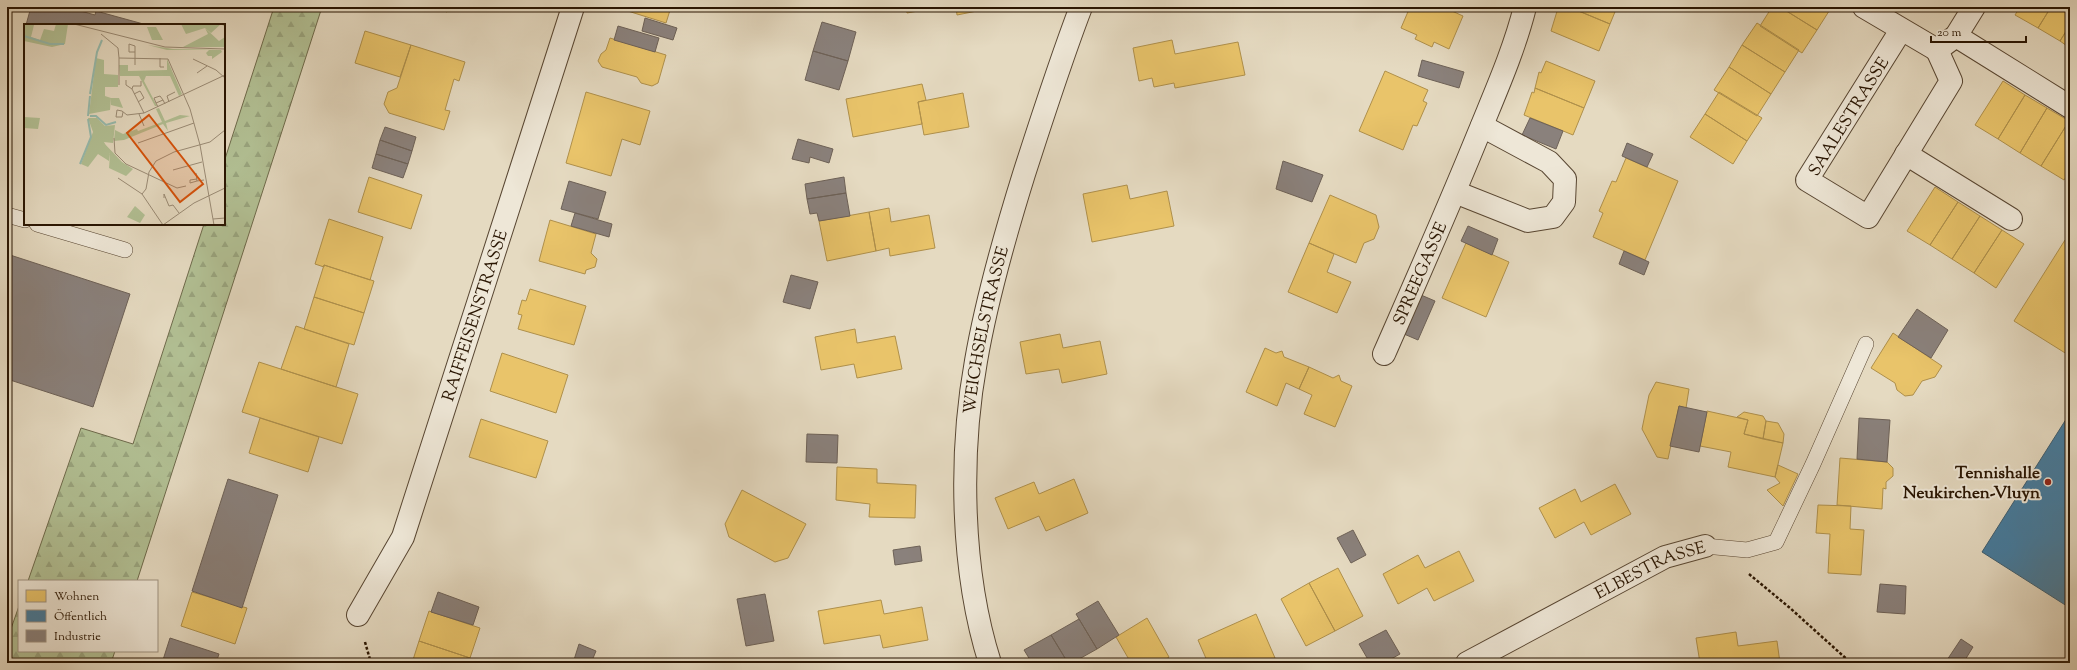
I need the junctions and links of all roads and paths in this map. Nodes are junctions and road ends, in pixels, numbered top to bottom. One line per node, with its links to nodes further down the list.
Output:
1 (573, 7): 22 (street, RAIFFEISENSTRASSE)
2 (1081, 7): 23 (street, WEICHSELSTRASSE)
3 (1525, 7): 10 (street, SPREEGASSE)
4 (1864, 7): 6 (street)
5 (1974, 7): 7 (street)
6 (1901, 30): 8 (street); 11 (street, SAALESTRASSE)
7 (1956, 36): 8 (street); 9 (street)
8 (1937, 50): 11 (street, SAALESTRASSE)
9 (2070, 107)
10 (1482, 126): 12 (street, SPREEGASSE); 12 (street)
11 (1906, 154): 14 (street)
12 (1455, 192): 19 (street, SPREEGASSE)
13 (7, 215): 15 (lane)
14 (2011, 219)
15 (24, 220)
16 (40, 225): 17 (lane)
17 (125, 250)
18 (1866, 344): 20 (lane, ELBESTRASSE)
19 (1384, 354)
20 (1705, 546): 24 (street, ELBESTRASSE)
21 (1745, 572): 25 (path)
22 (358, 615)
23 (990, 663)
24 (1467, 663)
25 (1851, 663)

